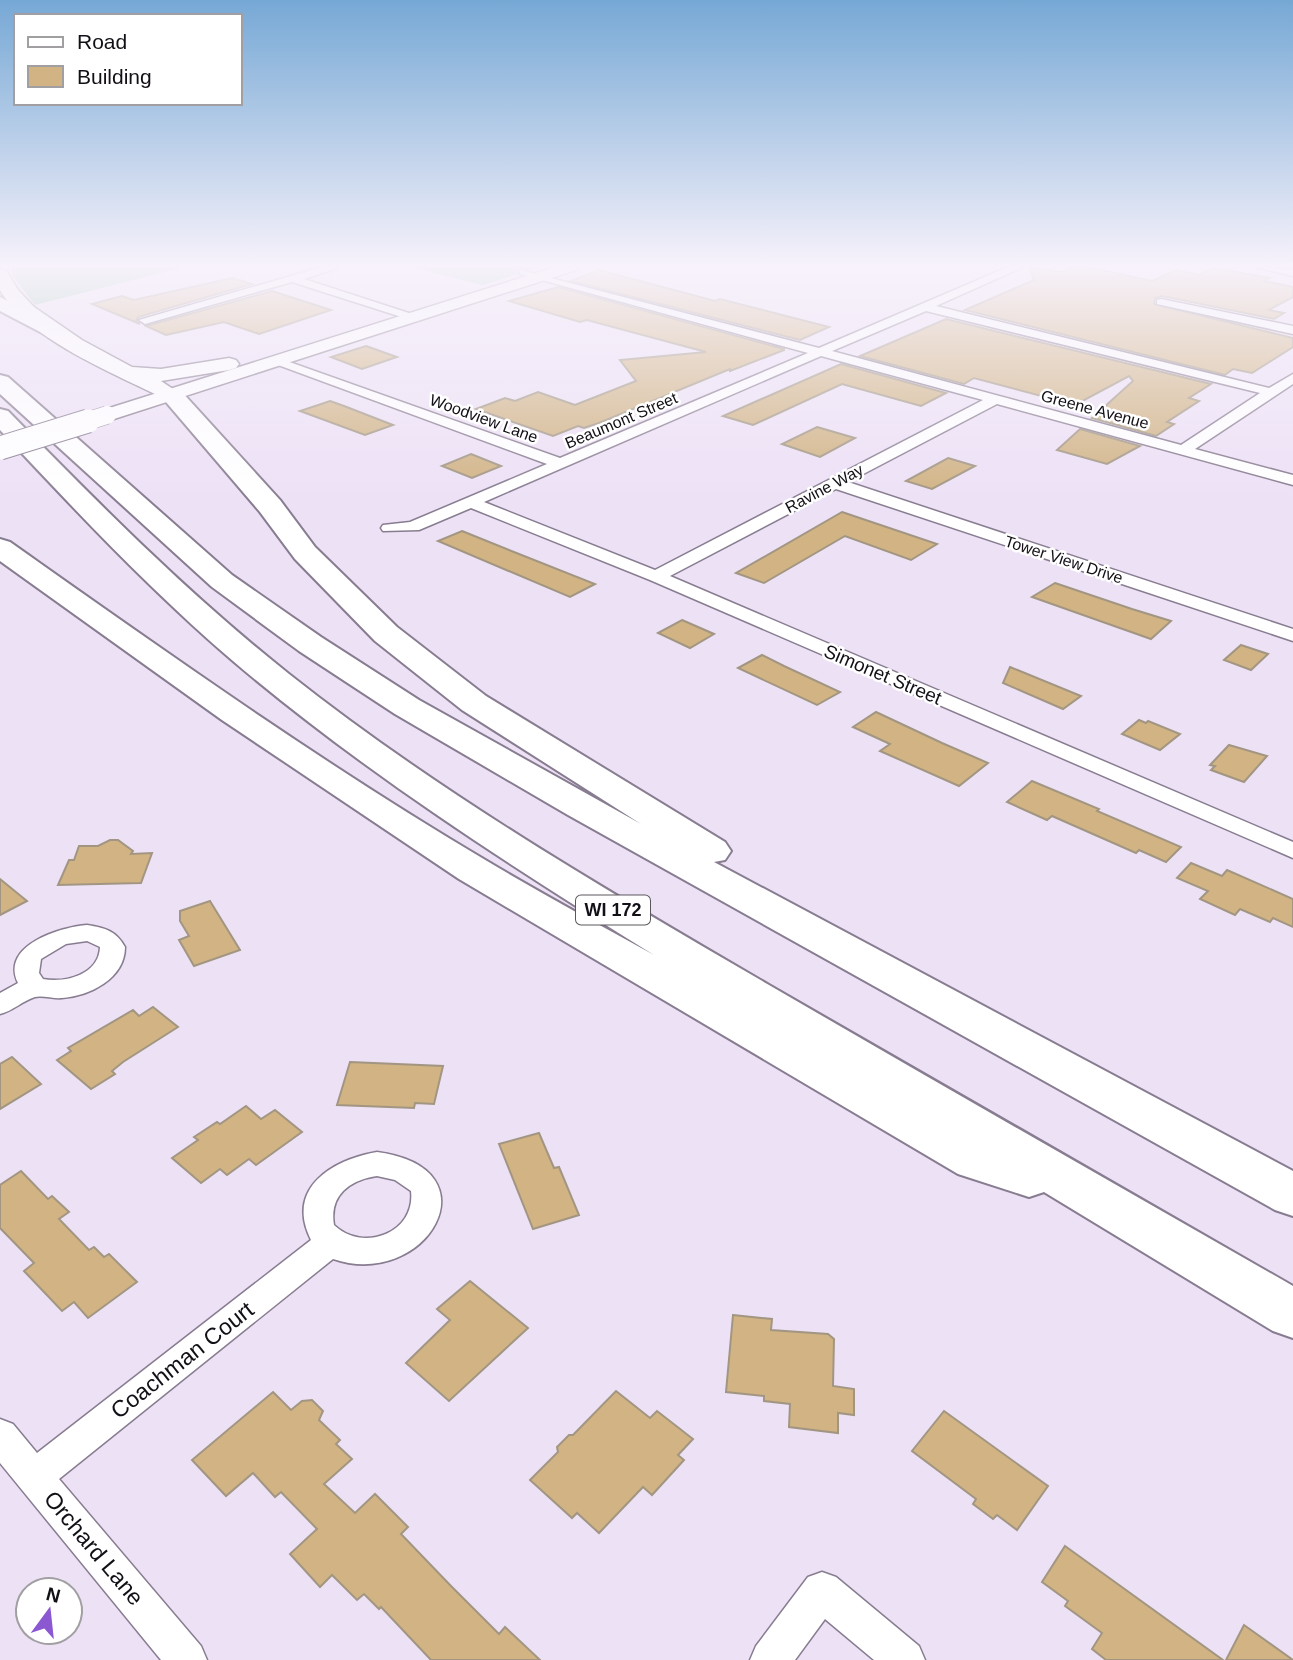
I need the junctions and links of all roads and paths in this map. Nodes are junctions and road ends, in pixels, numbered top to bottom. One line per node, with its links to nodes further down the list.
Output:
1 (77, 344): 10 (main road)
2 (291, 344): 9 (main road)
3 (330, 344): 8 (main road)
4 (789, 344): 7 (street, Greene Avenue)
5 (839, 344): 7 (street, Beaumont Street)
6 (1078, 344): 14 (street)
7 (819, 353): 15 (street, Greene Avenue); 21 (street, Beaumont Street)
8 (276, 362): 13 (main road); 21 (street, Woodview Lane)
9 (229, 364): 10 (main road); 13 (main road)
10 (125, 372): 13 (main road)
11 (1293, 378): 14 (street)
12 (0, 382): 30 (highway)
13 (164, 391): 16 (main road); 30 (highway)
14 (1271, 392): 20 (street)
15 (993, 401): 20 (street, Greene Avenue); 23 (street, Ravine Way)
16 (102, 410): 18 (main road); 19 (main road, bridge)
17 (0, 415): 34 (highway, WI 172)
18 (0, 436)
19 (0, 448)
20 (1183, 450): 22 (street, Greene Avenue)
21 (561, 464): 24 (street, Beaumont Street)
22 (1293, 480)
23 (835, 483): 27 (street, Ravine Way); 28 (street, Tower View Drive)
24 (470, 502): 25 (street, Beaumont Street); 27 (street, Simonet Street)
25 (389, 528)
26 (0, 548): 34 (highway)
27 (656, 576): 29 (street, Simonet Street)
28 (1293, 635)
29 (1291, 848)
30 (906, 983): 33 (highway)
31 (34, 986): 32 (street)
32 (0, 1005)
33 (1293, 1195)
34 (1094, 1198): 36 (highway, WI 172)
35 (331, 1242): 38 (street, Coachman Court)
36 (1293, 1314)
37 (0, 1436): 38 (street, Orchard Lane)
38 (34, 1477): 39 (street, Orchard Lane)
39 (187, 1660)
40 (770, 1660): 41 (street)
41 (905, 1660)

